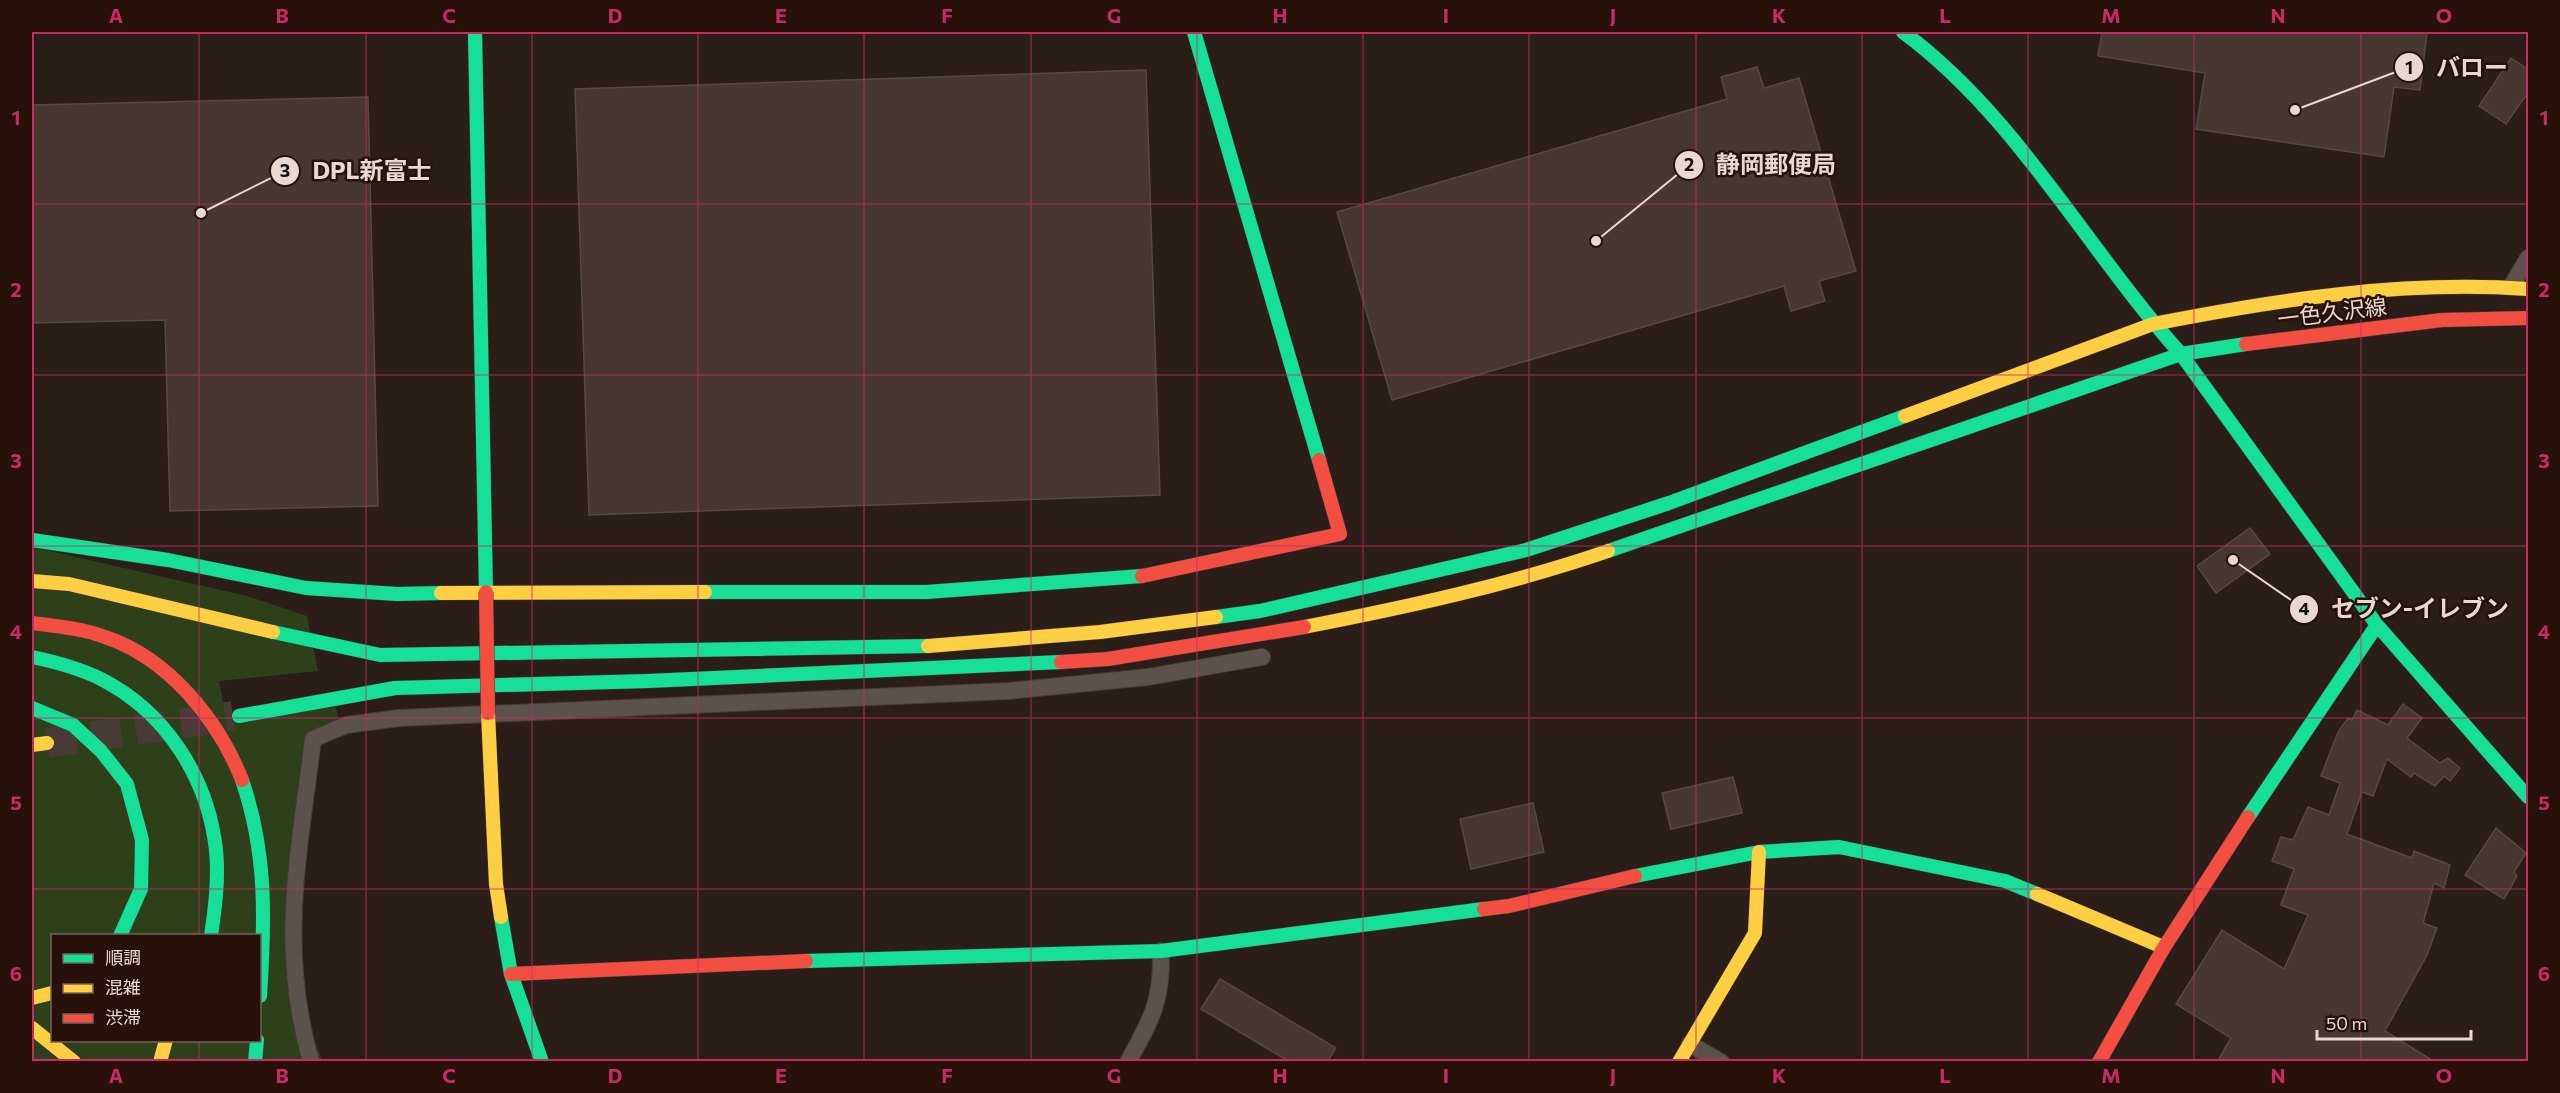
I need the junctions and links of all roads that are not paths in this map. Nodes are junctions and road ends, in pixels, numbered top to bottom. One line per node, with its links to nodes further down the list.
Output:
1 (475, 32): 12 (main road)
2 (1194, 32): 12 (main road)
3 (1903, 32): 8 (main road)
4 (2529, 258): 5 (street)
5 (2511, 287): 6 (main road, 一色久沢線); 8 (main road, 一色久沢線)
6 (2529, 289)
7 (2529, 318): 9 (main road, 一色久沢線)
8 (2153, 324): 9 (main road); 11 (main road, 一色久沢線)
9 (2181, 354): 14 (main road); 19 (main road, 一色久沢線)
10 (32, 540): 12 (main road)
11 (32, 581)
12 (486, 592): 18 (main road, bridge)
13 (32, 623): 29 (main road)
14 (2377, 625): 22 (main road); 26 (main road)
15 (32, 657): 25 (main road)
16 (1262, 657): 18 (street)
17 (32, 708): 24 (main road)
18 (488, 713): 28 (main road); 39 (street)
19 (239, 716)
20 (47, 743): 21 (main road)
21 (32, 745)
22 (2529, 797)
23 (1759, 852): 26 (main road); 27 (main road); 35 (main road)
24 (121, 934)
25 (211, 934)
26 (2163, 947): 44 (main road)
27 (1161, 951): 28 (main road); 41 (street)
28 (511, 974): 40 (main road)
29 (261, 976)
30 (51, 993): 31 (main road)
31 (32, 998)
32 (32, 1028): 36 (main road)
33 (166, 1042): 37 (main road)
34 (257, 1042): 38 (main road)
35 (1690, 1044): 42 (main road); 43 (street)
36 (74, 1062)
37 (160, 1062)
38 (255, 1062)
39 (311, 1062)
40 (542, 1062)
41 (1128, 1062)
42 (1679, 1062)
43 (1721, 1062)
44 (2098, 1062)

